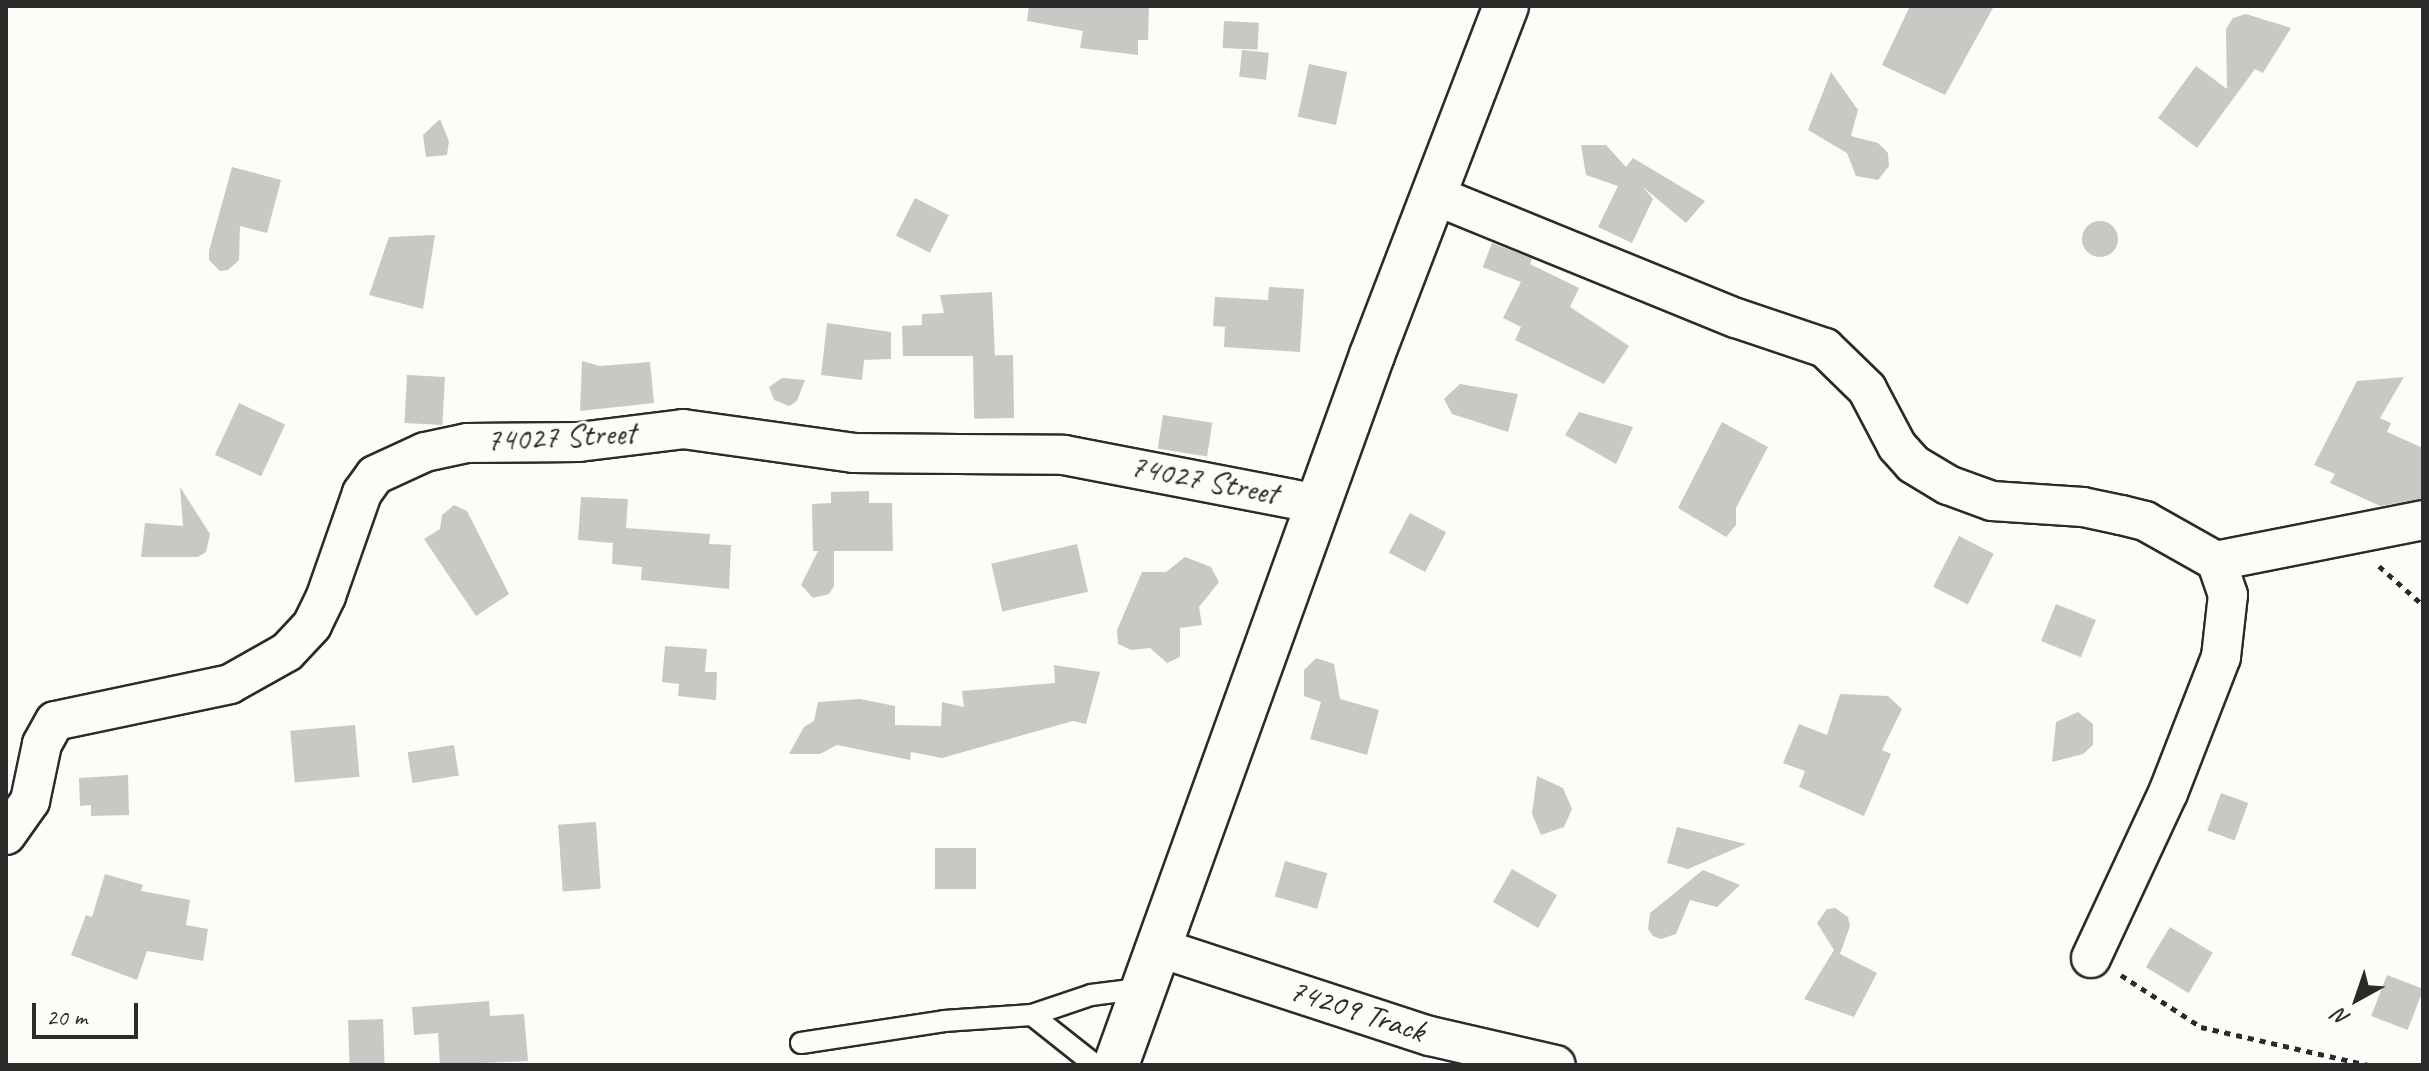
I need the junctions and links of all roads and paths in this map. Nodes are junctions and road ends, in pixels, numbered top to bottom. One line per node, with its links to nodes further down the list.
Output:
1 (1506, 6): 2 (street)
2 (1434, 195): 3 (street); 6 (street)
3 (1319, 504): 8 (street, 74027 Street); 9 (street)
4 (2423, 520): 5 (street)
5 (2345, 535): 6 (street); 7 (path)
6 (2216, 561): 10 (street)
7 (2423, 605)
8 (6, 835)
9 (1160, 948): 11 (street); 16 (street, 74209 Track)
10 (2091, 958): 17 (path)
11 (1145, 988): 12 (lane); 15 (street)
12 (1032, 1015): 13 (lane); 14 (lane)
13 (801, 1043)
14 (1095, 1065)
15 (1116, 1065)
16 (1556, 1065)
17 (2368, 1065)

